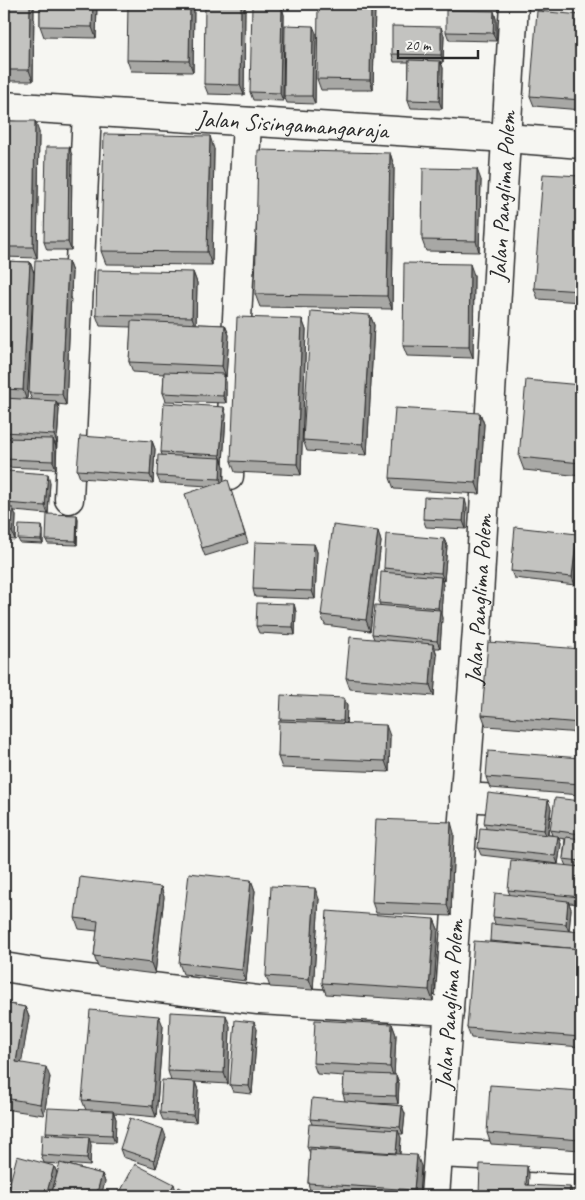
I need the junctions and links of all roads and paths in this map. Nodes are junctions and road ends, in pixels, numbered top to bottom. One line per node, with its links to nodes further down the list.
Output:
1 (514, 4): 5 (street, Jalan Panglima Polem)
2 (4, 106): 3 (street, Jalan Sisingamangaraja)
3 (87, 112): 4 (street, Jalan Sisingamangaraja); 8 (street)
4 (247, 122): 5 (street, Jalan Sisingamangaraja); 7 (street)
5 (507, 138): 6 (street, Jalan Sisingamangaraja); 9 (street, Jalan Panglima Polem)
6 (581, 144)
7 (229, 476)
8 (69, 499)
9 (464, 797): 10 (street); 12 (street, Jalan Panglima Polem)
10 (581, 804)
11 (4, 967): 12 (street)
12 (449, 1011): 13 (street, Jalan Panglima Polem)
13 (438, 1153): 14 (street); 15 (street, Jalan Panglima Polem)
14 (581, 1160)
15 (435, 1196)

